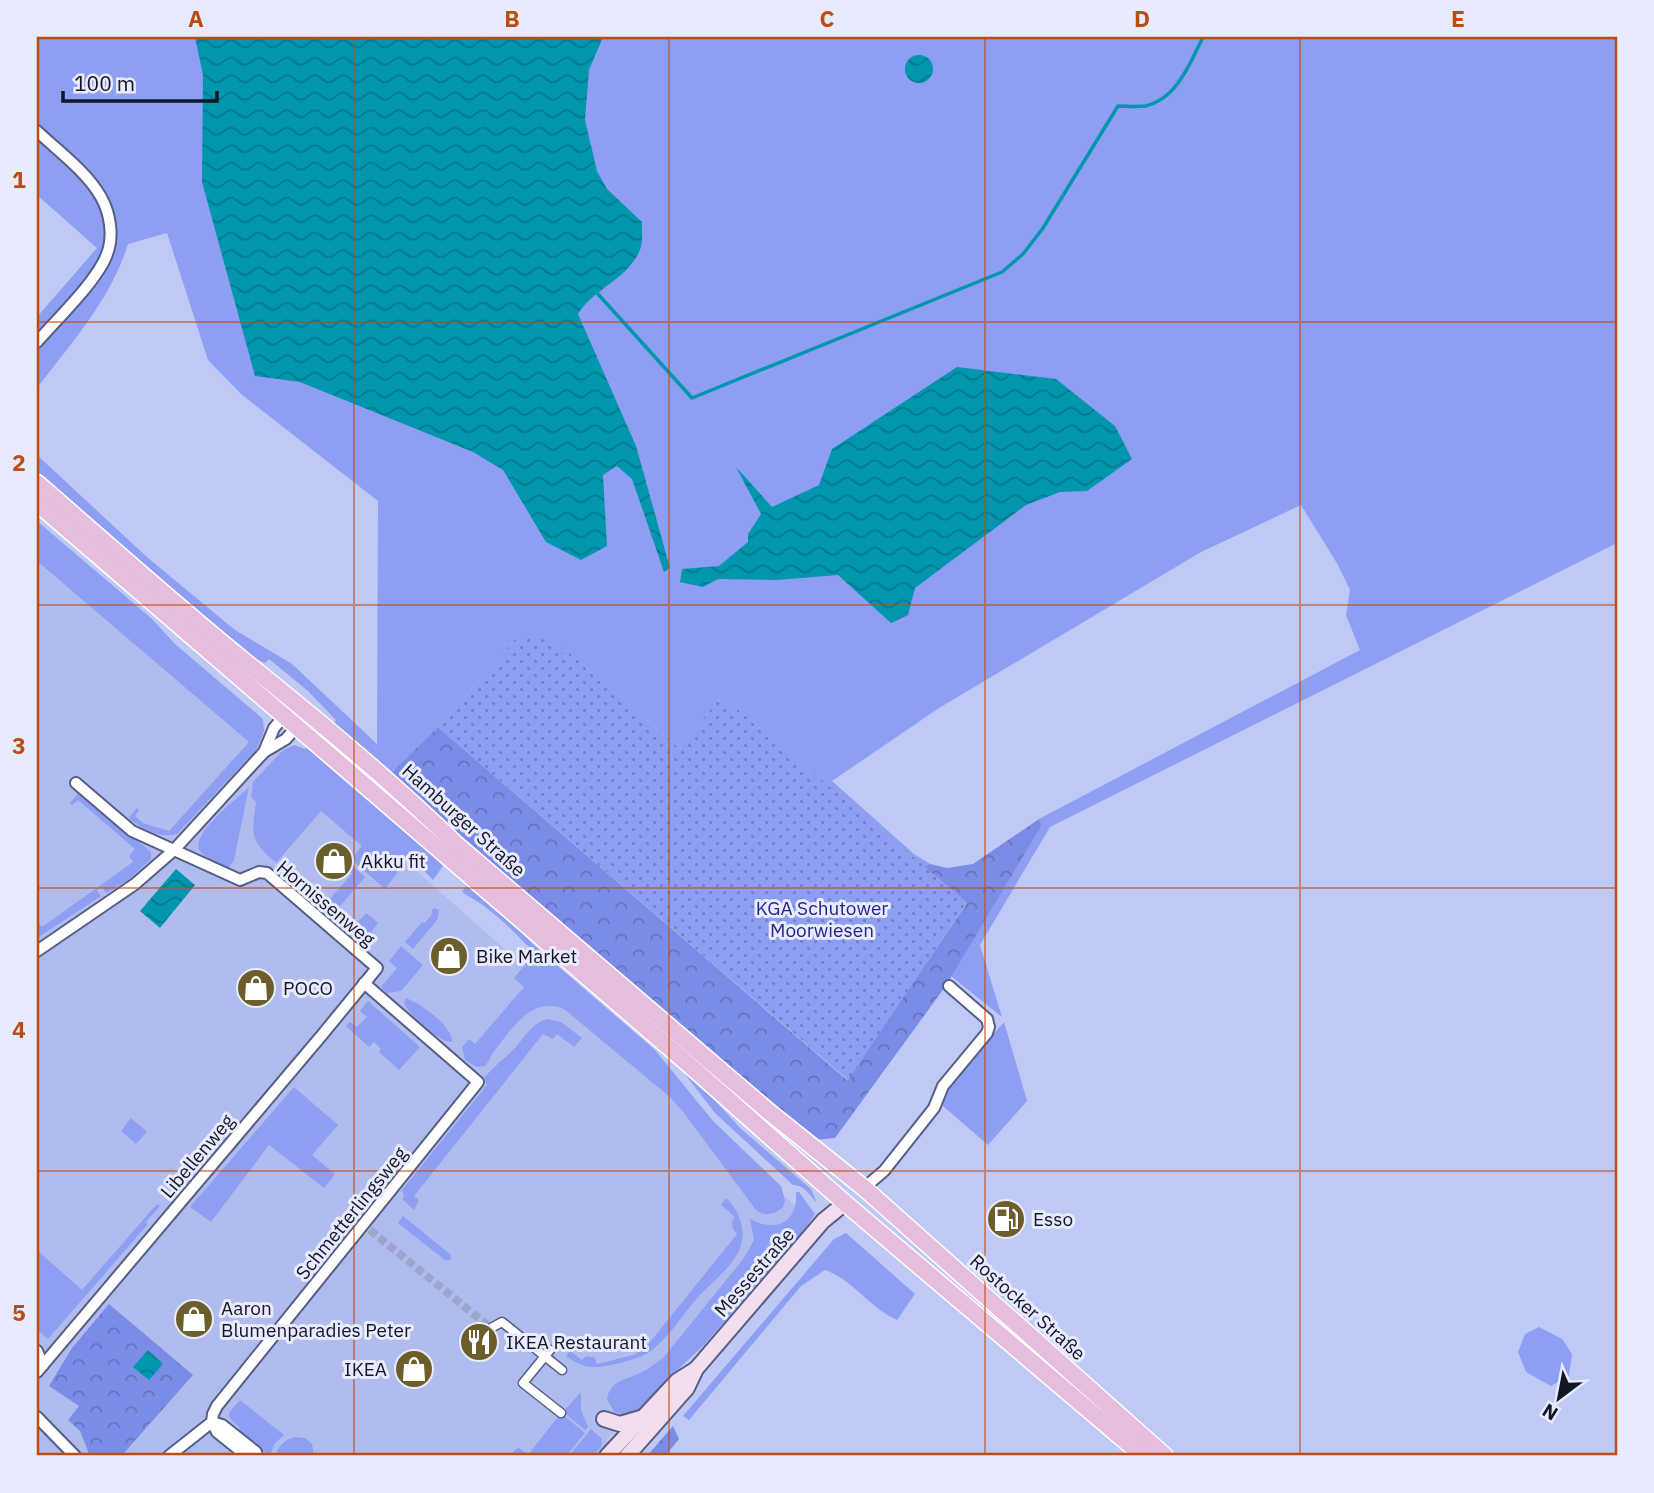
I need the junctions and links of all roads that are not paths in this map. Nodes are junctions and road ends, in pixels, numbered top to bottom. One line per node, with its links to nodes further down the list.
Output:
1 (37, 131): 2 (street)
2 (37, 342)
3 (37, 483): 5 (main road, Hamburger Straße)
4 (37, 503): 6 (main road, Hamburger Straße)
5 (302, 707): 6 (main road); 13 (main road, Hamburger Straße)
6 (291, 721): 8 (street); 14 (main road, Hamburger Straße)
7 (76, 783): 8 (street)
8 (174, 850): 9 (street); 10 (street, Hornissenweg)
9 (37, 951)
10 (377, 968): 11 (street, Libellenweg)
11 (364, 983): 18 (street, Libellenweg); 25 (street, Schmetterlingsweg)
12 (948, 986): 13 (street)
13 (864, 1188): 14 (main road); 33 (main road, Rostocker Straße)
14 (845, 1203): 19 (main road, Messestraße); 32 (main road, Rostocker Straße)
15 (491, 1328): 17 (street)
16 (37, 1351): 18 (street)
17 (547, 1353): 20 (street); 21 (street)
18 (40, 1368)
19 (696, 1369): 23 (main road, Messestraße); 31 (main road, Messestraße)
20 (562, 1370)
21 (561, 1413)
22 (37, 1417): 26 (street)
23 (646, 1417): 24 (main road); 30 (main road, Messestraße)
24 (604, 1419)
25 (212, 1422): 27 (street, Schmetterlingsweg); 28 (street); 29 (street)
26 (75, 1456)
27 (169, 1456)
28 (247, 1456)
29 (257, 1456)
30 (607, 1456)
31 (627, 1456)
32 (1143, 1456)
33 (1165, 1456)

